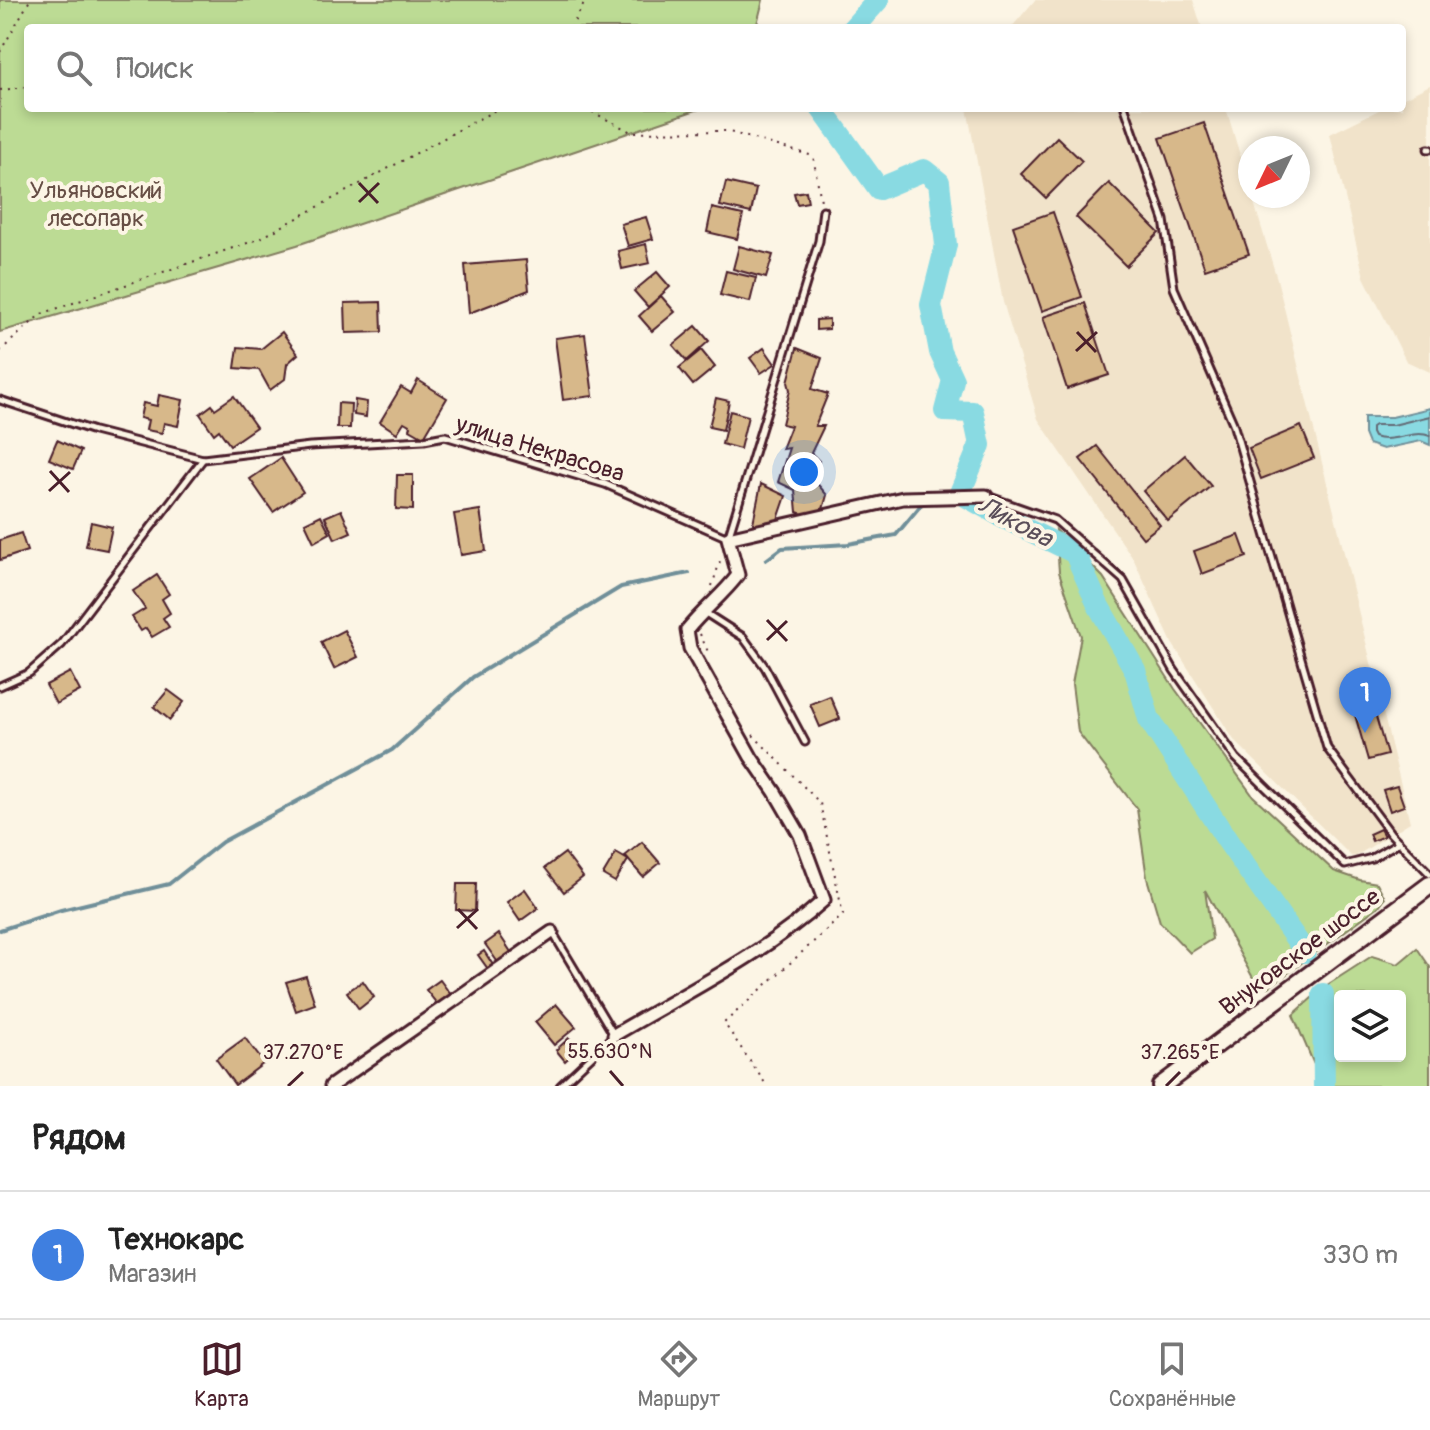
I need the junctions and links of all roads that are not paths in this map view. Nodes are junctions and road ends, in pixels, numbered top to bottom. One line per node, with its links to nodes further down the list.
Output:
1 (1126, 112): 10 (lane)
2 (823, 210): 6 (lane)
3 (0, 400): 4 (lane, улица Некрасова)
4 (203, 459): 6 (lane, улица Некрасова); 8 (lane)
5 (986, 496): 6 (street); 10 (lane)
6 (728, 538): 7 (street)
7 (703, 612): 9 (lane); 14 (street)
8 (0, 686)
9 (805, 742)
10 (1399, 842): 11 (lane)
11 (1430, 874)
12 (1430, 885): 17 (main road, Внуковское шоссе)
13 (552, 932): 14 (lane); 15 (street)
14 (614, 1035): 16 (lane)
15 (331, 1086)
16 (560, 1086)
17 (1161, 1086)

